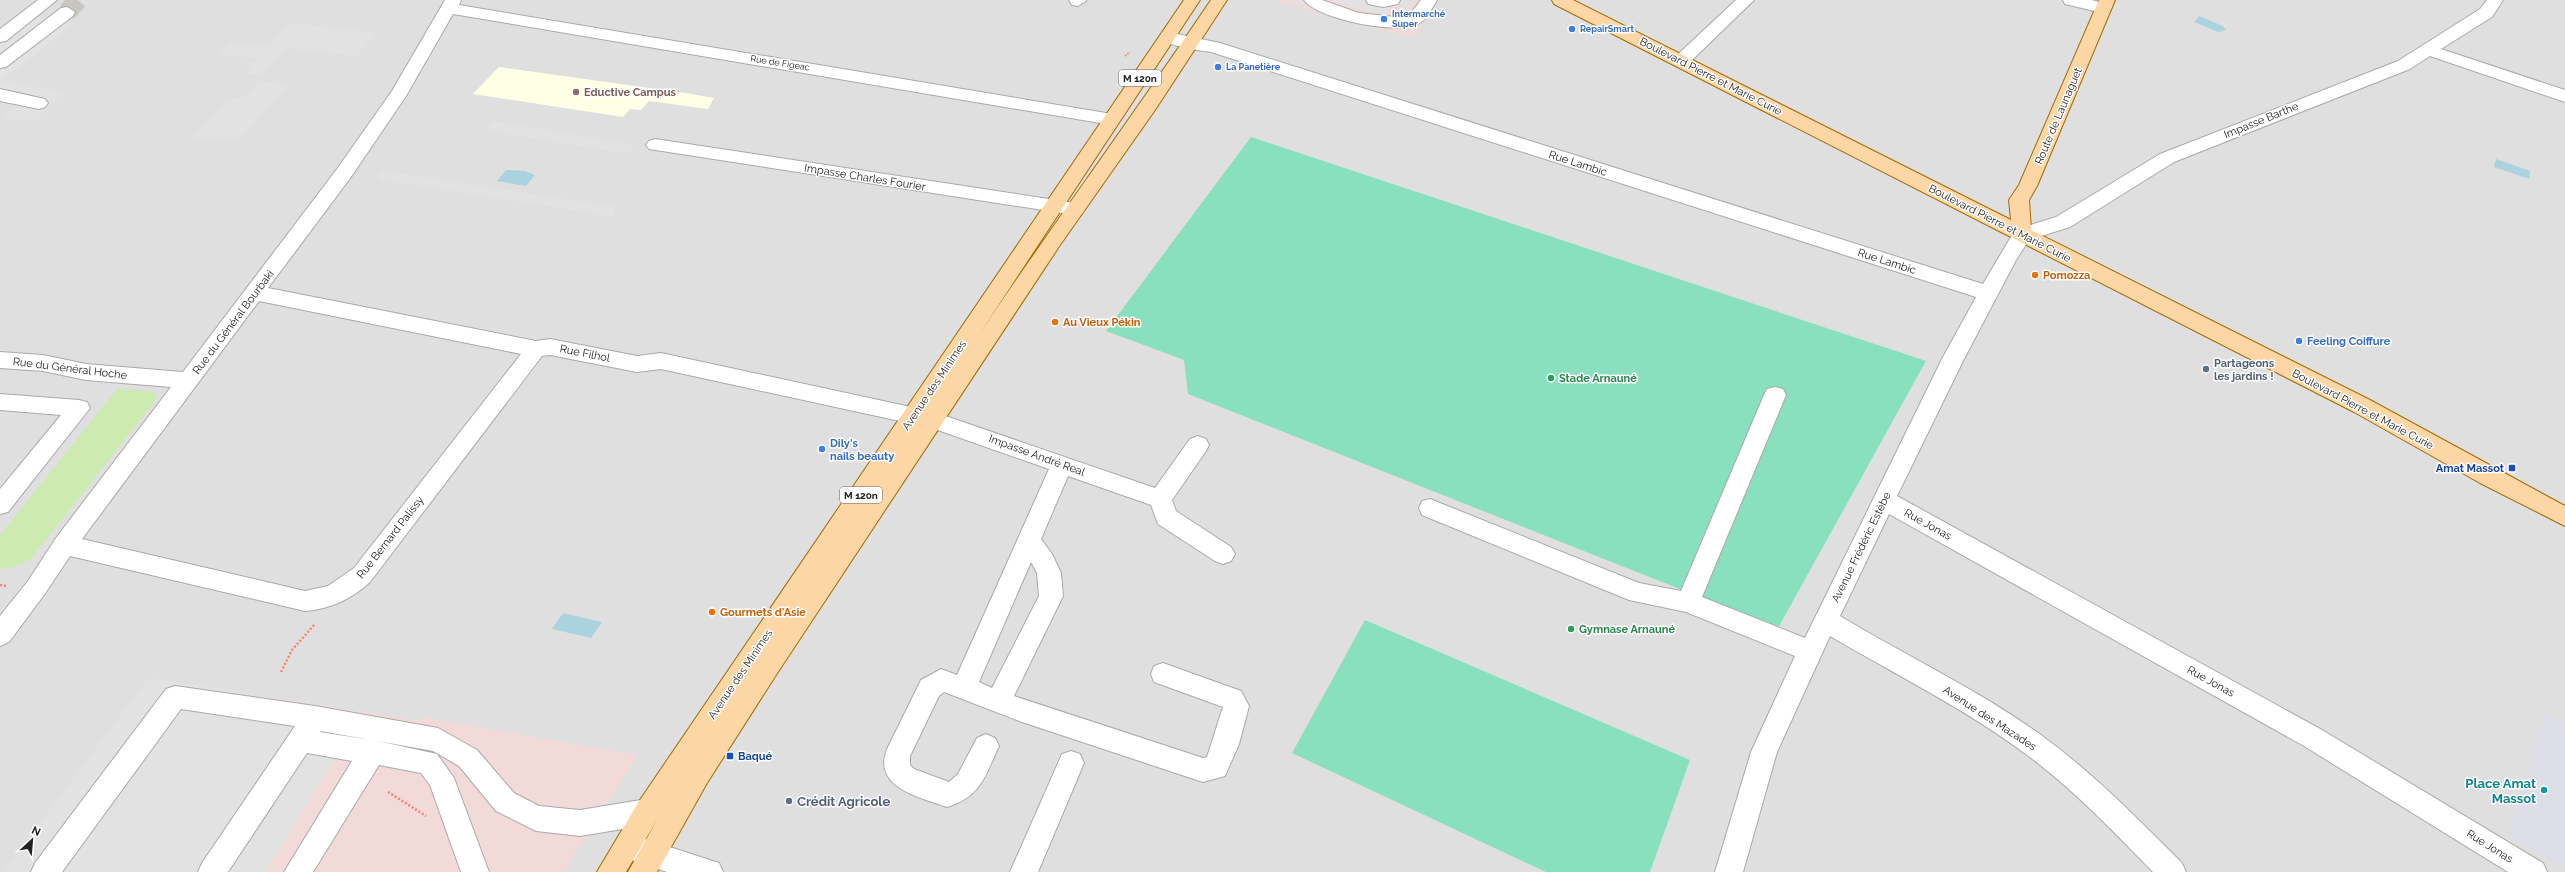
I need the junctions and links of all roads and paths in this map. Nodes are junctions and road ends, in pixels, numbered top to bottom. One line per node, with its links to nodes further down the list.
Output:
1 (49, 0): 15 (street)
2 (1192, 0): 16 (main road, Avenue des Minimes / M 120n)
3 (1219, 0): 17 (main road, Avenue des Minimes / M 120n)
4 (1312, 0): 7 (street)
5 (1374, 0): 6 (street)
6 (1392, 0)
7 (1429, 0)
8 (1560, 0): 19 (main road, Boulevard Pierre et Marie Curie)
9 (1746, 0): 19 (street)
10 (2071, 0): 13 (street)
11 (2495, 0): 18 (street, Impasse Barthe)
12 (450, 4): 24 (street, Rue de Figeac); 29 (street, Rue du Général Bourbaki)
13 (2105, 4): 28 (main road, Route de Launaguet)
14 (67, 12): 20 (street)
15 (0, 37)
16 (1168, 37): 17 (street, Rue Lambic); 24 (main road, Avenue des Minimes / M 120n)
17 (1191, 43): 27 (main road, Avenue des Minimes / M 120n); 30 (street, Rue Lambic)
18 (2428, 50): 22 (street); 28 (street, Impasse Barthe)
19 (1681, 61): 28 (main road, Boulevard Pierre et Marie Curie)
20 (0, 63)
21 (0, 95): 23 (street)
22 (2565, 96)
23 (39, 103)
24 (1112, 118): 26 (main road, Avenue des Minimes / M 120n)
25 (656, 145): 26 (street, Impasse Charles Fourier)
26 (1053, 205): 27 (street, Impasse Charles Fourier); 36 (main road, Avenue des Minimes / M 120n)
27 (1075, 209): 36 (main road, Avenue des Minimes / M 120n)
28 (2022, 234): 30 (street, Avenue Frédéric Estèbe); 43 (main road, Boulevard Pierre et Marie Curie)
29 (255, 293): 31 (street, Rue Filhol); 33 (street, Rue du Général Bourbaki)
30 (1988, 293): 40 (street, Avenue Frédéric Estèbe)
31 (536, 349): 36 (street, Rue Filhol); 47 (street, Rue Bernard Palissy)
32 (0, 360): 33 (street, Rue du Général Hoche)
33 (189, 380): 45 (street, Rue du Général Bourbaki)
34 (1776, 395): 48 (street)
35 (0, 402): 41 (street)
36 (924, 417): 38 (street, Impasse André Real); 61 (main road, Avenue des Minimes / M 120n); 63 (main road, Avenue des Minimes / M 120n)
37 (1198, 445): 39 (street)
38 (1062, 464): 39 (street, Impasse André Real); 44 (street)
39 (1160, 499): 46 (street)
40 (1884, 500): 49 (street, Avenue Frédéric Estèbe); 73 (street, Rue Jonas)
41 (0, 505)
42 (1430, 508): 48 (street)
43 (2565, 517)
44 (1029, 542): 54 (street); 55 (street)
45 (64, 545): 47 (street, Rue Bernard Palissy); 50 (street, Rue du Général Bourbaki)
46 (1223, 554)
47 (332, 596): 52 (path)
48 (1688, 602): 51 (street)
49 (1825, 620): 51 (street, Avenue Frédéric Estèbe); 72 (street, Avenue des Mazades)
50 (0, 635)
51 (1810, 651): 71 (street, Avenue Frédéric Estèbe)
52 (282, 672)
53 (1163, 674): 55 (street)
54 (964, 688): 55 (street); 58 (street)
55 (998, 702)
56 (316, 718): 57 (street); 61 (street); 64 (street)
57 (301, 740): 59 (street); 65 (street)
58 (986, 746)
59 (373, 751): 66 (street); 67 (street)
60 (1071, 763): 70 (street)
61 (647, 812): 62 (main road, Avenue des Minimes / M 120n)
62 (626, 846): 63 (street); 68 (main road, Avenue des Minimes / M 120n)
63 (647, 863): 69 (street)
64 (45, 872)
65 (212, 872)
66 (298, 872)
67 (475, 872)
68 (611, 872)
69 (709, 872)
70 (1024, 872)
71 (1729, 872)
72 (2172, 872)
73 (2533, 872)

